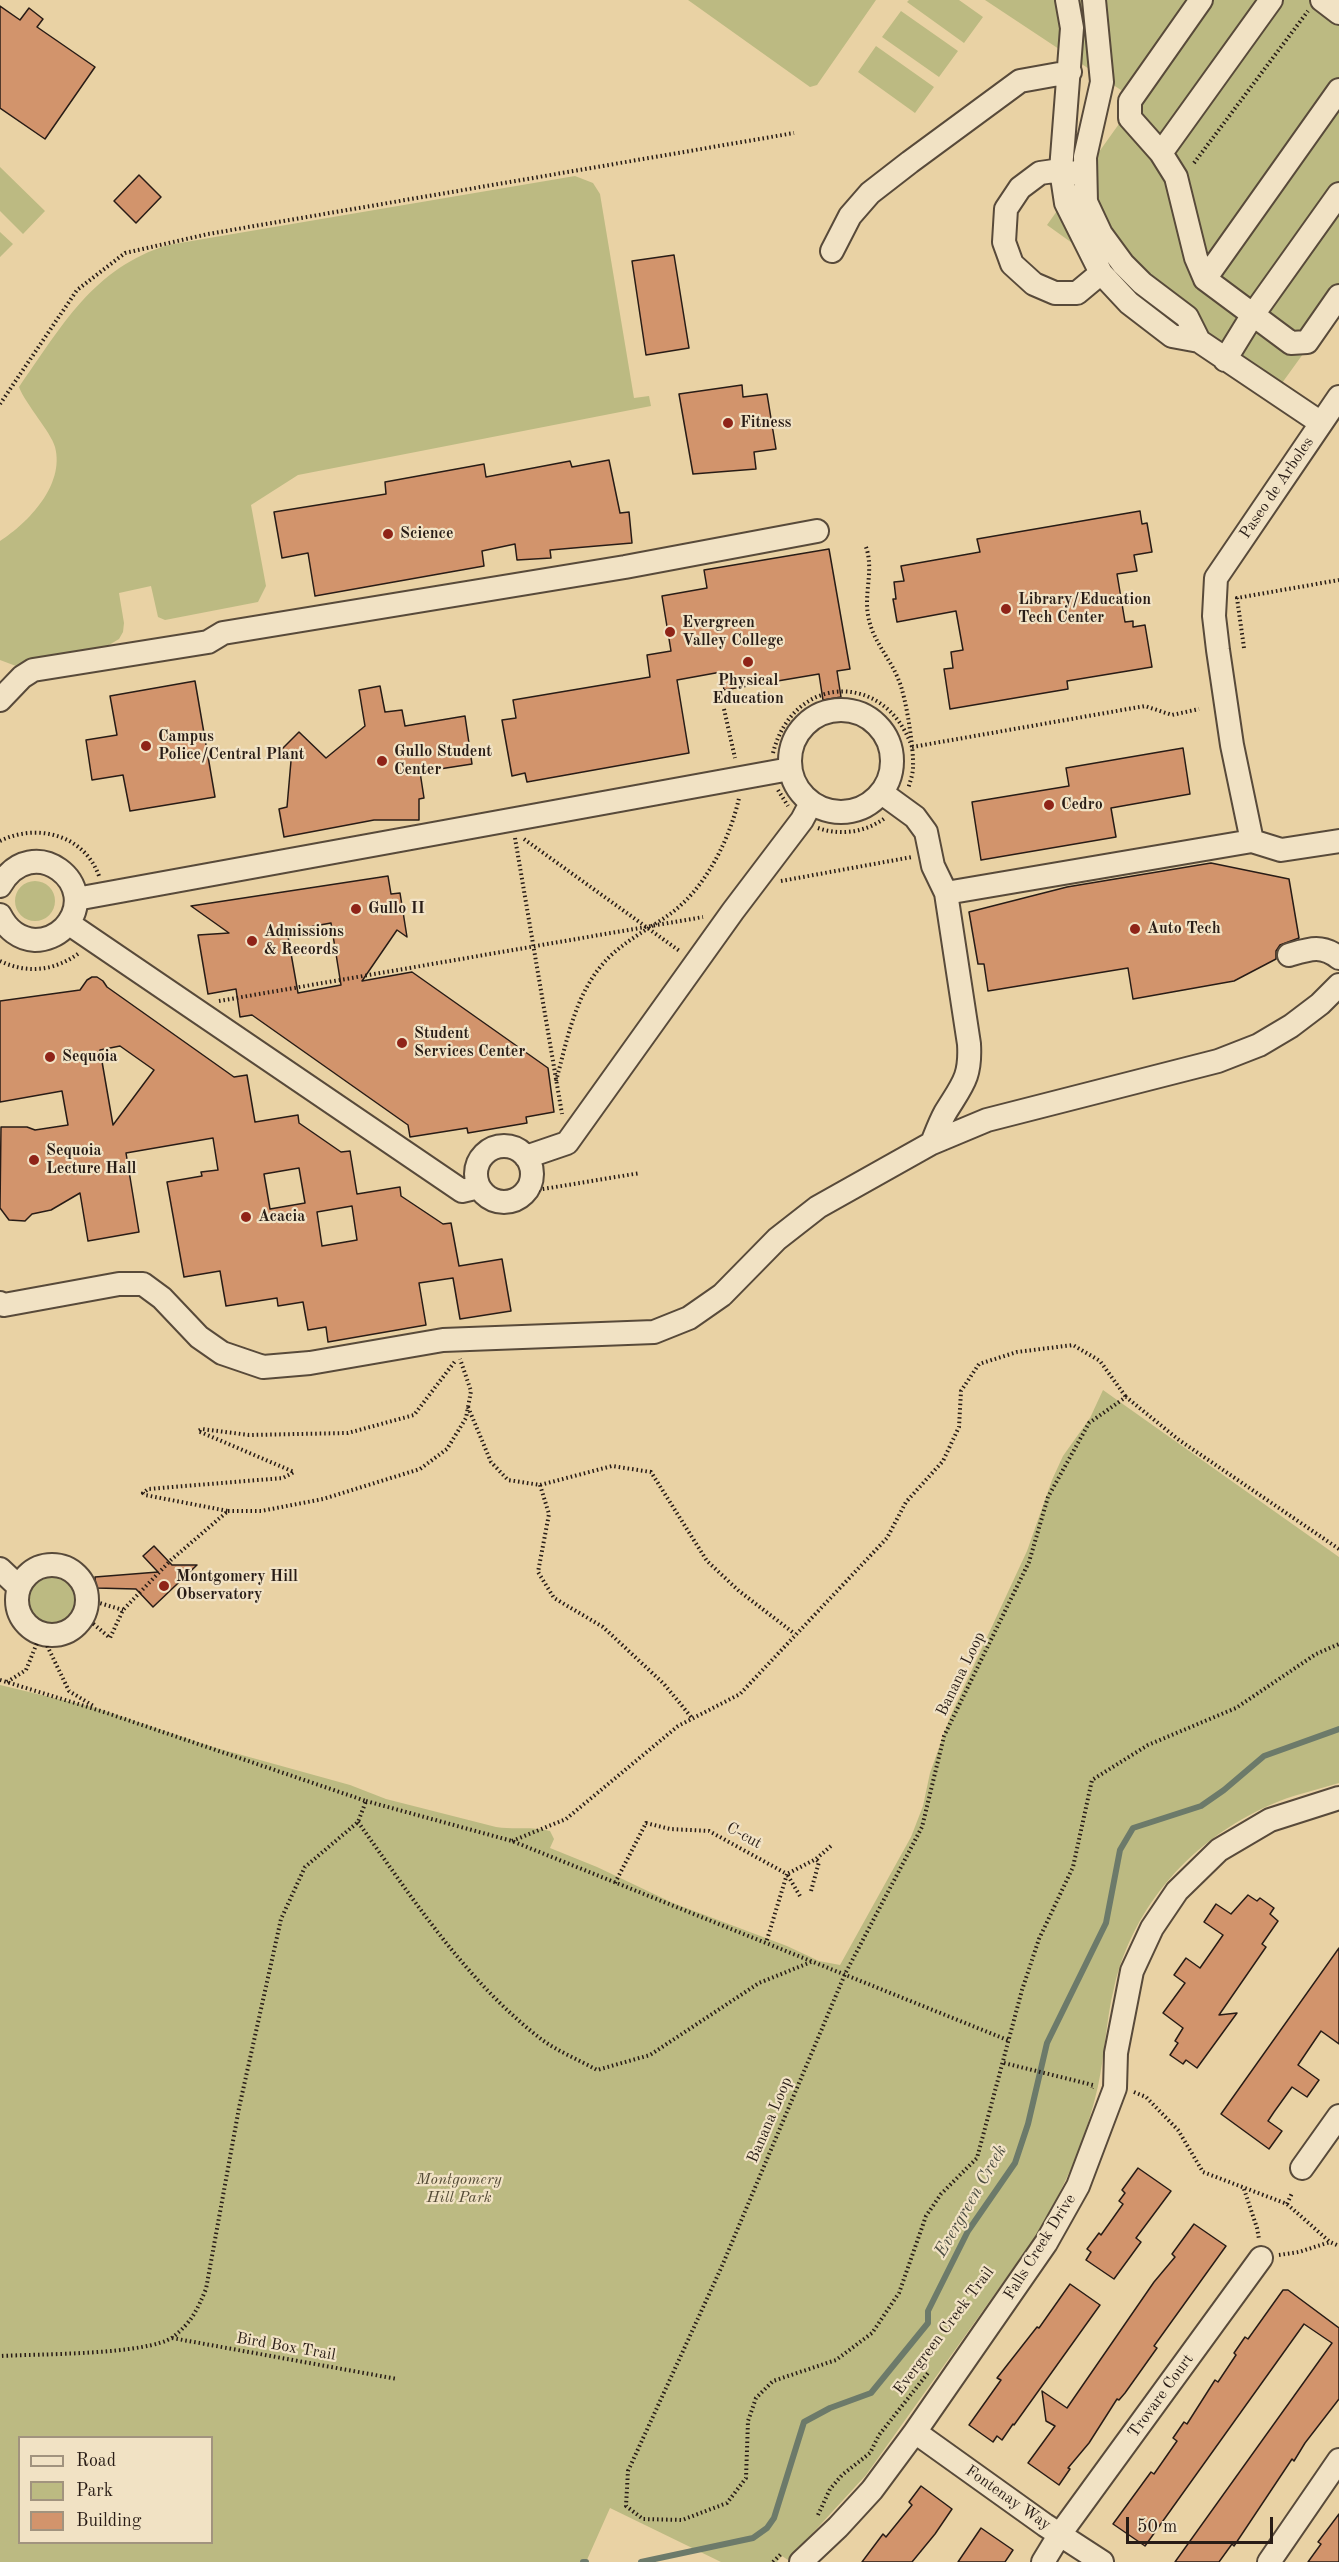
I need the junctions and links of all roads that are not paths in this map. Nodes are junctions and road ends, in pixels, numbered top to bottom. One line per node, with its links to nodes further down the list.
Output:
1 (1067, 0): 5 (street)
2 (1094, 0): 6 (street)
3 (1201, 0): 8 (street)
4 (1270, 0): 9 (street)
5 (1070, 72): 10 (street); 13 (street)
6 (1101, 82): 8 (street); 11 (street)
7 (1339, 90): 15 (street)
8 (1132, 97): 9 (street)
9 (1161, 153): 15 (street)
10 (1061, 170): 11 (street); 14 (street); 14 (street)
11 (1085, 175): 18 (street)
12 (1339, 194): 17 (street)
13 (832, 251)
14 (1101, 273): 18 (street)
15 (1205, 279): 17 (street)
16 (1339, 296): 17 (street)
17 (1252, 316): 19 (street)
18 (1199, 341): 19 (street)
19 (1225, 360): 21 (street)
20 (1339, 397): 21 (street, Paseo de Arboles)
21 (1321, 423): 27 (street, Paseo de Arboles)
22 (818, 531): 23 (street)
23 (0, 700)
24 (781, 771): 25 (street); 26 (street); 31 (street)
25 (882, 792): 26 (street); 30 (street)
26 (806, 811): 38 (street)
27 (1252, 841): 28 (street); 30 (street)
28 (1339, 841)
29 (2, 879): 31 (street)
30 (946, 893): 37 (street)
31 (76, 899): 33 (street)
32 (0, 915): 33 (street)
33 (68, 923): 39 (street)
34 (1289, 955): 35 (street)
35 (1339, 958)
36 (1339, 985): 37 (street)
37 (932, 1143): 40 (street)
38 (526, 1157): 39 (street); 39 (street)
39 (479, 1187)
40 (0, 1303)
41 (0, 1569): 42 (street)
42 (19, 1587): 42 (street)
43 (1339, 1798): 47 (street, Falls Creek Drive)
44 (1339, 2116): 45 (street)
45 (1302, 2168)
46 (1261, 2258): 49 (street, Trovare Court)
47 (915, 2432): 49 (street, Fontenay Way); 50 (street, Falls Creek Drive)
48 (1339, 2460): 53 (street)
49 (1060, 2534): 51 (street, Trovare Court); 52 (street, Fontenay Way)
50 (794, 2555)
51 (1042, 2562)
52 (1102, 2562)
53 (1269, 2562)

